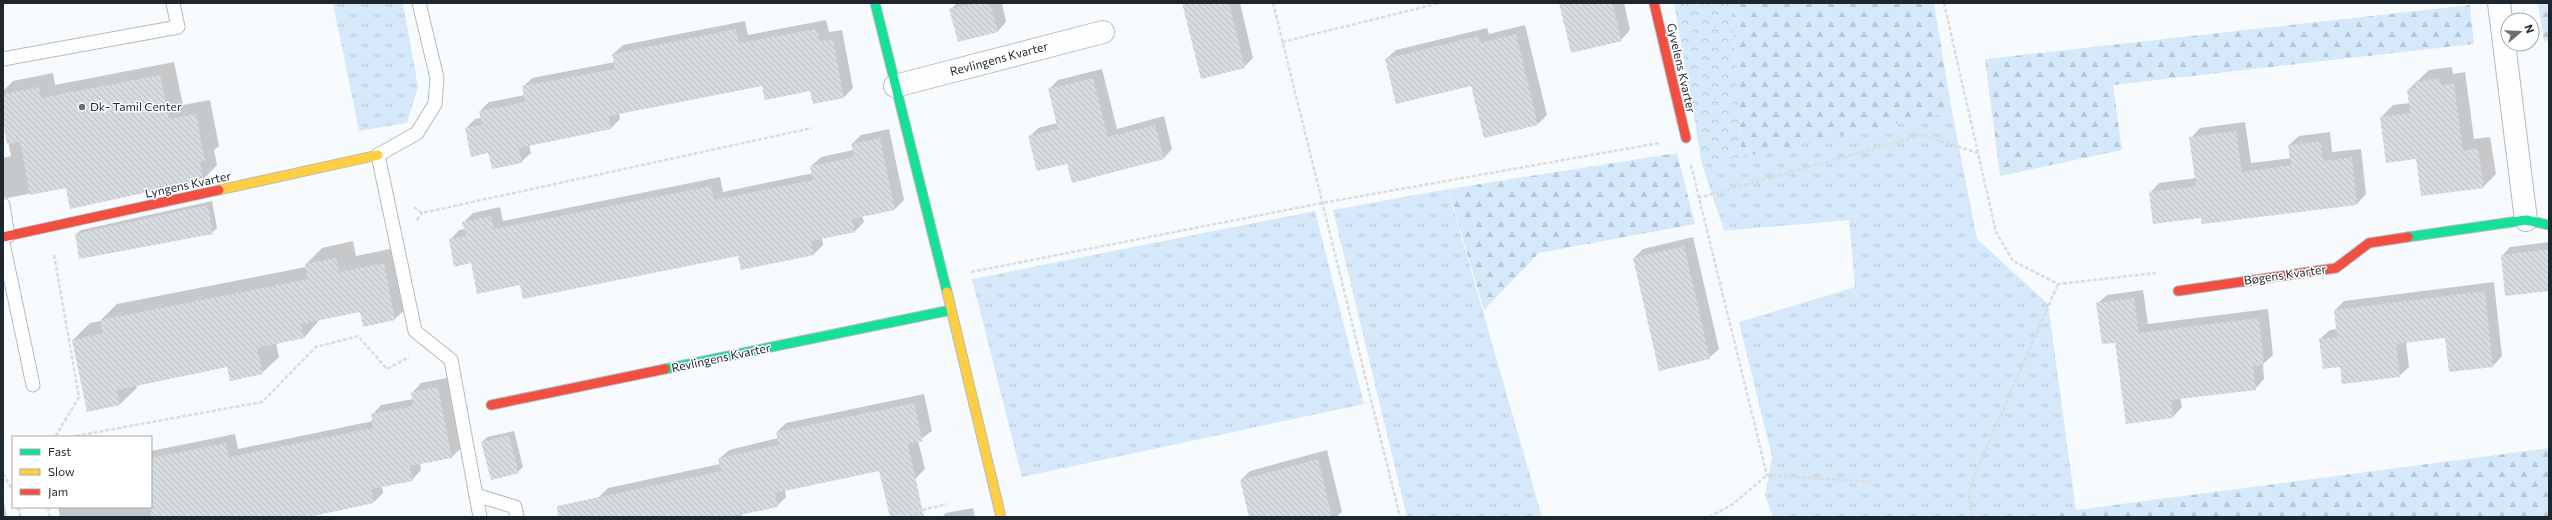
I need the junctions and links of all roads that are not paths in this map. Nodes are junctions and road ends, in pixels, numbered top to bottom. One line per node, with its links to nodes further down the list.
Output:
1 (173, 3): 7 (lane)
2 (419, 3): 10 (lane)
3 (875, 3): 8 (street)
4 (1654, 3): 9 (street, Gyvelens Kvarter)
5 (2499, 3): 12 (street)
6 (1103, 32): 8 (street, Revlingens Kvarter)
7 (3, 59)
8 (895, 86): 16 (street)
9 (1686, 138)
10 (378, 155): 14 (street, Lyngens Kvarter); 19 (lane)
11 (3, 205): 14 (lane)
12 (2526, 220): 13 (street, Bøgens Kvarter); 15 (street, Bøgens Kvarter)
13 (2549, 225)
14 (5, 239): 17 (lane)
15 (2178, 291)
16 (951, 310): 18 (street, Revlingens Kvarter); 22 (street)
17 (33, 385)
18 (491, 405)
19 (476, 495): 20 (lane); 21 (lane)
20 (480, 517)
21 (517, 517)
22 (1001, 517)

